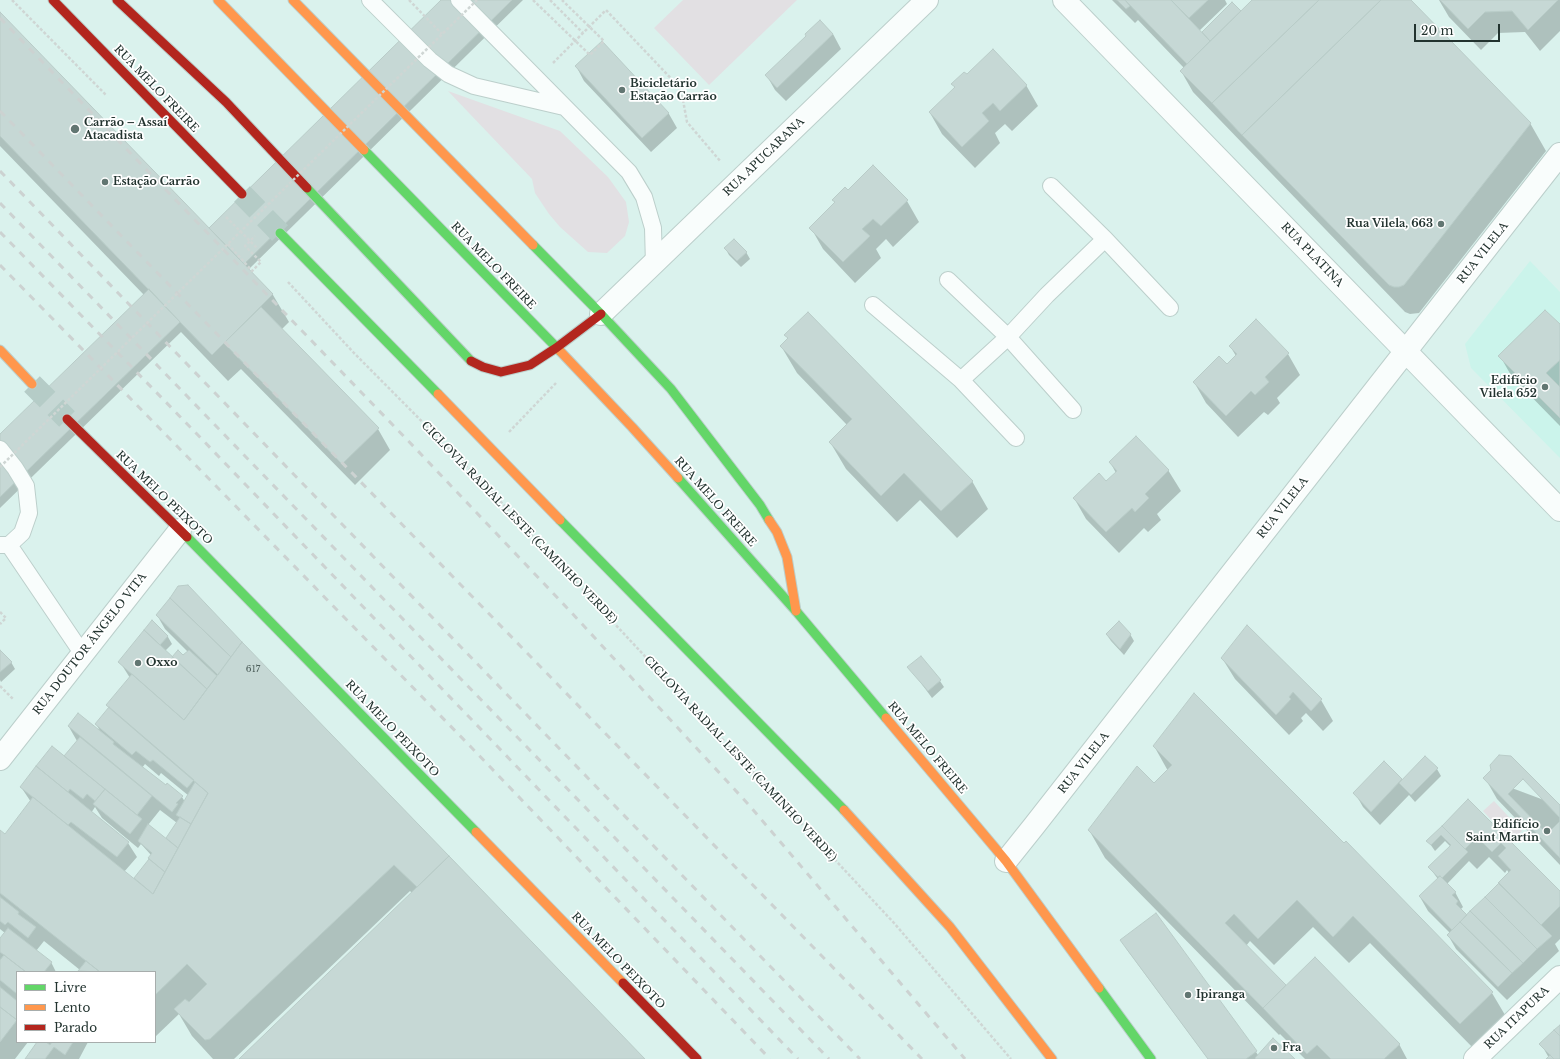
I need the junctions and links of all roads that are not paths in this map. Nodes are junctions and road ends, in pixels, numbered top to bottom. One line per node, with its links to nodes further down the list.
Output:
1 (53, 0): 12 (main road, RUA MELO FREIRE)
2 (117, 0): 21 (main road)
3 (218, 0): 21 (main road, RUA MELO FREIRE)
4 (293, 0): 19 (main road)
5 (370, 0): 9 (lane)
6 (459, 0): 9 (lane)
7 (927, 0): 15 (street, RUA APUCARANA)
8 (1064, 0): 23 (street, RUA PLATINA)
9 (564, 107): 15 (lane)
10 (1560, 154): 23 (street, RUA VILELA)
11 (1051, 186): 14 (lane)
12 (242, 194)
13 (280, 233): 39 (main road)
14 (1104, 239): 18 (lane); 20 (lane)
15 (654, 265): 19 (street, RUA APUCARANA)
16 (948, 280): 20 (lane)
17 (872, 305): 24 (lane)
18 (1170, 308)
19 (601, 314): 21 (main road); 33 (main road)
20 (1008, 337): 24 (lane); 26 (lane)
21 (556, 348): 33 (main road, RUA MELO FREIRE)
22 (0, 350): 25 (main road)
23 (1406, 352): 30 (street, RUA PLATINA); 36 (street, RUA VILELA)
24 (962, 380): 28 (lane)
25 (32, 384)
26 (1073, 410)
27 (67, 419): 31 (main road, RUA MELO PEIXOTO)
28 (1016, 438)
29 (0, 449): 32 (lane)
30 (1560, 510)
31 (180, 530): 34 (street, RUA DOUTOR ÂNGELO VITA); 38 (main road, RUA MELO PEIXOTO)
32 (5, 545): 34 (lane)
33 (796, 611): 36 (main road, RUA MELO FREIRE)
34 (82, 653): 35 (street, RUA DOUTOR ÂNGELO VITA)
35 (0, 759)
36 (1006, 861): 40 (main road, RUA MELO FREIRE)
37 (1560, 977): 41 (street, RUA ITAPURA)
38 (697, 1059)
39 (1052, 1059)
40 (1151, 1059)
41 (1475, 1059)

